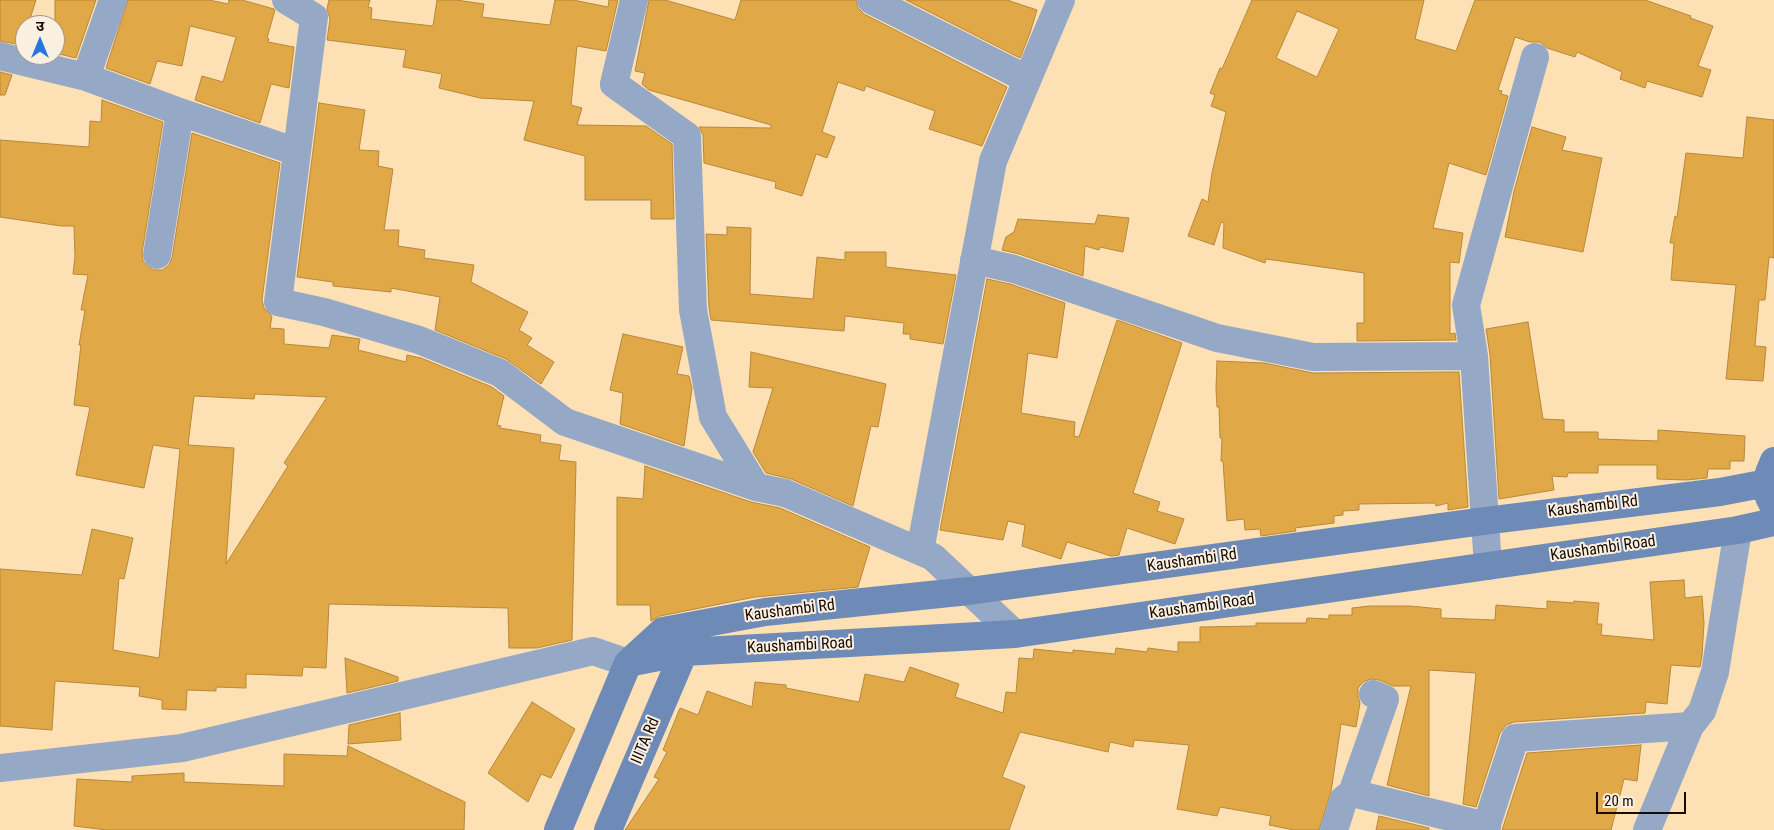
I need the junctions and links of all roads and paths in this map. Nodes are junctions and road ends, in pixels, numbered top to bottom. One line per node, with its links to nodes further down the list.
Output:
1 (113, 0): 8 (street)
2 (286, 0): 11 (street)
3 (634, 0): 16 (street)
4 (871, 0): 9 (street)
5 (1061, 0): 9 (street)
6 (0, 56): 8 (street)
7 (1535, 57): 14 (street)
8 (86, 77): 10 (street)
9 (1027, 79): 13 (street)
10 (180, 112): 11 (street); 12 (street)
11 (297, 152): 16 (street)
12 (158, 256)
13 (974, 260): 14 (street); 20 (street)
14 (1474, 356): 17 (street)
15 (1772, 484): 17 (main road, Kaushambi Rd)
16 (756, 487): 20 (street)
17 (1484, 521): 21 (street); 22 (main road, Kaushambi Rd)
18 (1774, 522): 19 (main road, Kaushambi Road)
19 (1738, 530): 21 (main road, Kaushambi Road); 27 (street)
20 (920, 551): 22 (street)
21 (1488, 566): 23 (main road, Kaushambi Road)
22 (969, 591): 23 (street); 25 (main road, Kaushambi Rd)
23 (1015, 634): 24 (main road, Kaushambi Road)
24 (684, 652): 25 (main road, Kaushambi Road); 32 (main road, IIITA Rd)
25 (628, 663): 28 (street); 31 (main road)
26 (1373, 694): 29 (street)
27 (1690, 726): 30 (street); 34 (street)
28 (0, 768)
29 (1352, 793): 30 (street); 33 (street)
30 (1486, 828)
31 (558, 830)
32 (608, 830)
33 (1334, 830)
34 (1647, 830)

